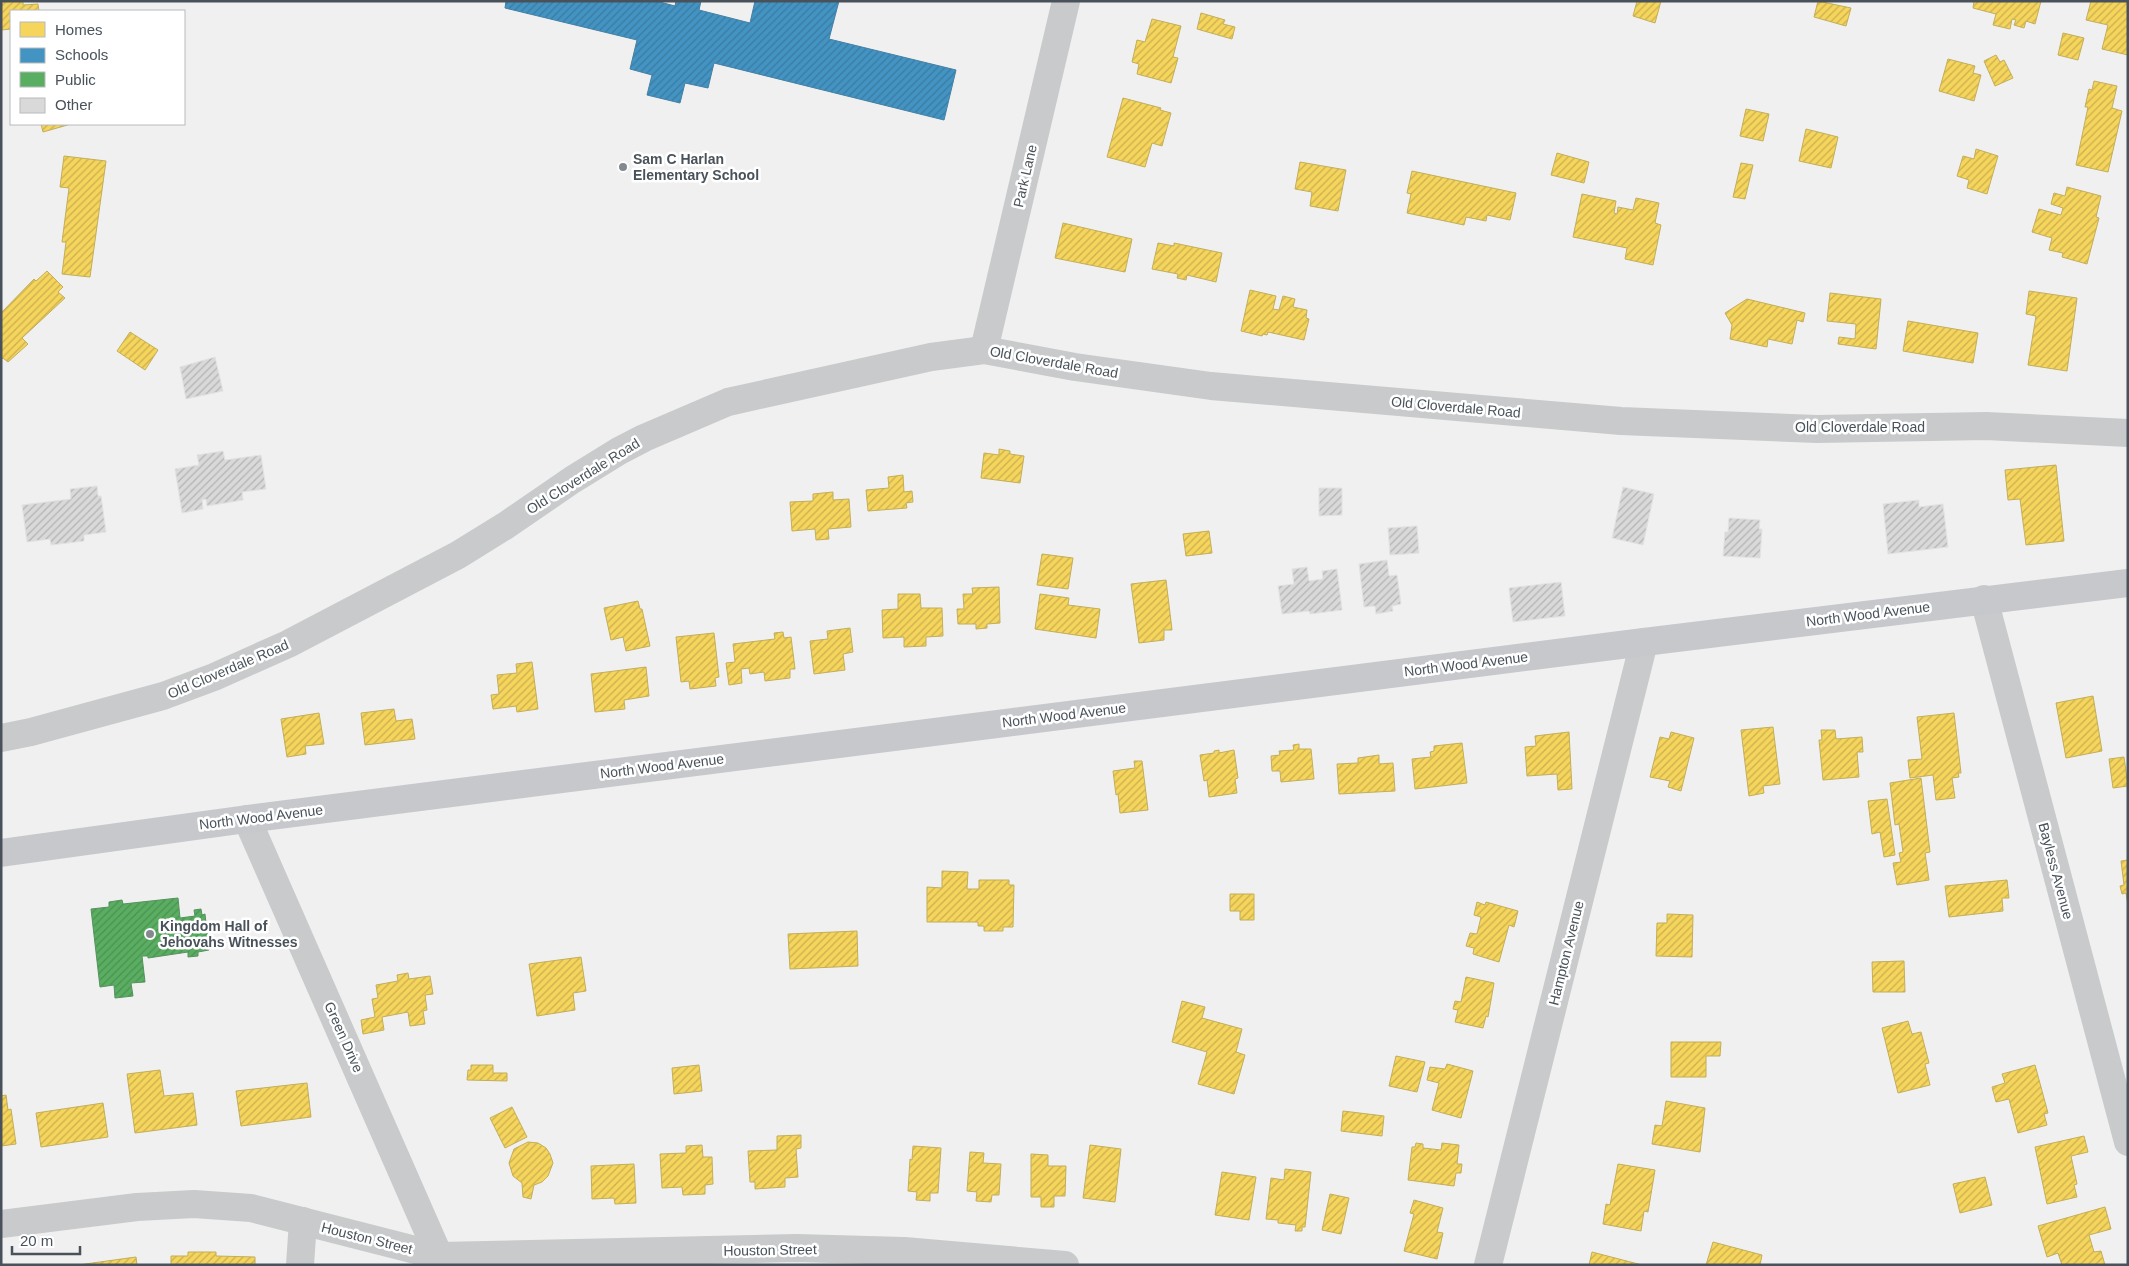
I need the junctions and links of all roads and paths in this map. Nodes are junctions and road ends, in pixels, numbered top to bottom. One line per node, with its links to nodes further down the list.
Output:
1 (1066, 1): 2 (street, Park Lane)
2 (984, 350): 3 (street, Old Cloverdale Road); 7 (street, Old Cloverdale Road)
3 (2128, 433)
4 (2128, 583): 5 (main road, North Wood Avenue)
5 (1984, 600): 6 (main road, North Wood Avenue); 10 (street, Bayless Avenue)
6 (1644, 642): 8 (main road, North Wood Avenue); 16 (street, Hampton Avenue)
7 (1, 738)
8 (247, 819): 9 (main road, North Wood Avenue); 13 (street, Green Drive)
9 (1, 853)
10 (2128, 1142)
11 (303, 1221): 12 (street, Houston Street); 13 (street, Houston Street); 14 (street)
12 (1, 1224)
13 (439, 1256): 15 (street, Houston Street)
14 (300, 1265)
15 (1065, 1265)
16 (1488, 1265)

